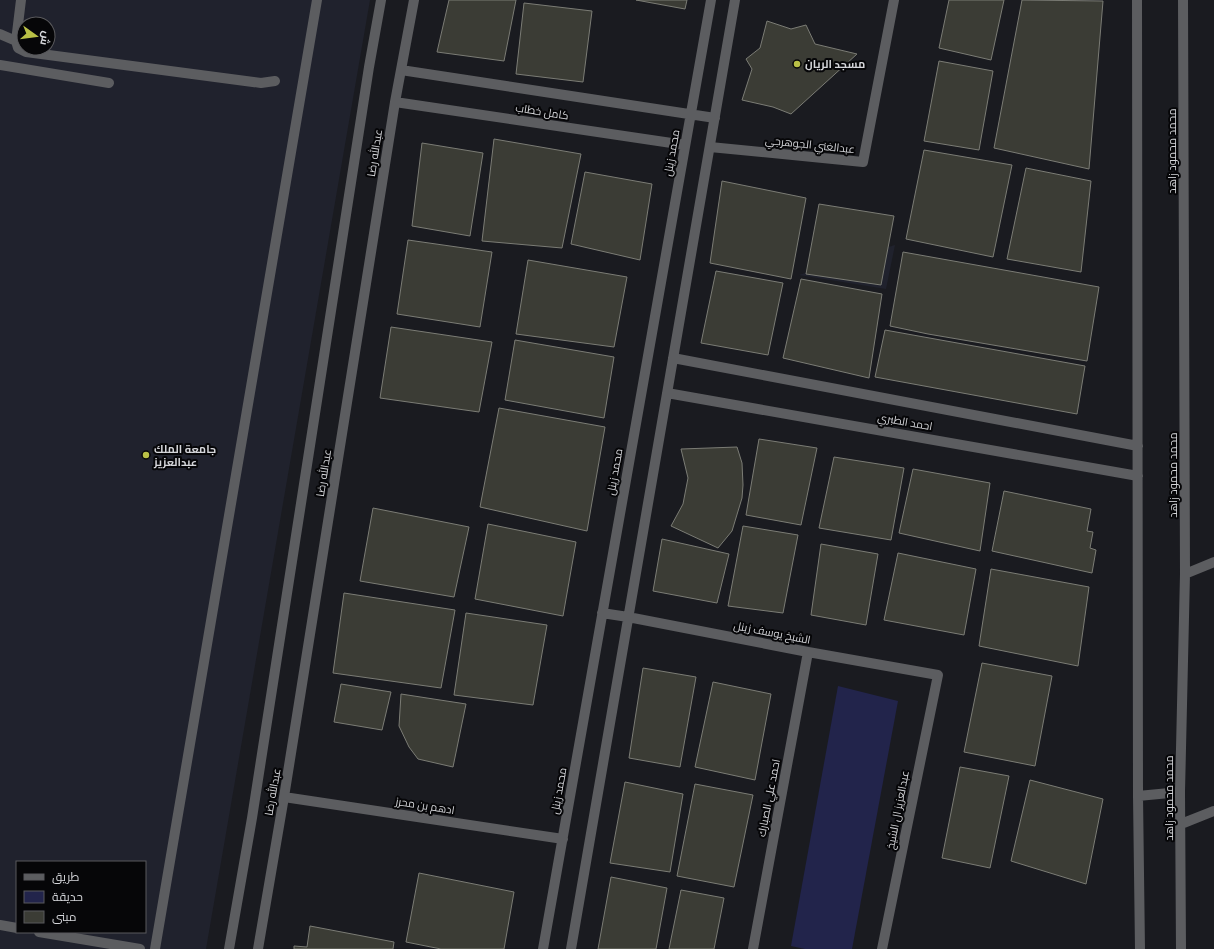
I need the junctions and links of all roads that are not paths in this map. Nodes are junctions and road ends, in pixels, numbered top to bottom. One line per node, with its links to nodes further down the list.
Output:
1 (21, 0): 10 (street)
2 (316, 0): 43 (street)
3 (381, 0): 44 (street, عبدالله رضا)
4 (414, 0): 15 (street, عبدالله رضا)
5 (711, 0): 19 (street, محمد زينل)
6 (735, 0): 20 (street)
7 (894, 0): 22 (street, عبدالغني الجوهرجي)
8 (1137, 0): 25 (street)
9 (1183, 0): 28 (street, محمد محمود زاهد)
10 (19, 16)
11 (0, 34): 12 (street)
12 (16, 41)
13 (56, 56): 16 (street)
14 (0, 65): 17 (street)
15 (401, 70): 18 (street, عبدالله رضا); 19 (street, كامل خطاب)
16 (275, 81)
17 (109, 83)
18 (395, 102): 21 (street, كامل خطاب); 35 (street, عبدالله رضا)
19 (691, 114): 20 (street, كامل خطاب); 21 (street, محمد زينل)
20 (715, 118): 22 (street)
21 (685, 145): 29 (street, محمد زينل)
22 (710, 147): 23 (street)
23 (673, 358): 24 (street); 25 (street, احمد الطبري)
24 (667, 393): 26 (street, احمد الطبري); 30 (street)
25 (1138, 446): 26 (street)
26 (1138, 476): 34 (street)
27 (1214, 562): 28 (street)
28 (1185, 574): 33 (street, محمد محمود زاهد)
29 (602, 613): 30 (street, الشيخ يوسف زينل); 38 (street, محمد زينل)
30 (628, 617): 31 (street, الشيخ يوسف زينل); 47 (street)
31 (808, 652): 32 (street, الشيخ يوسف زينل); 48 (street, احمد علي الصبارك)
32 (938, 675): 49 (street, عبدالعزيز ال الشيخ)
33 (1180, 792): 34 (street); 37 (street, محمد محمود زاهد)
34 (1138, 796): 50 (street)
35 (284, 797): 38 (street, ادهم بن محرز); 45 (street, عبدالله رضا)
36 (1214, 811): 37 (street)
37 (1181, 824): 51 (street, محمد محمود زاهد)
38 (563, 839): 46 (street, محمد زينل)
39 (0, 925): 40 (street)
40 (16, 928)
41 (45, 933): 42 (street)
42 (140, 949)
43 (155, 949)
44 (229, 949)
45 (258, 949)
46 (543, 949)
47 (571, 949)
48 (753, 949)
49 (882, 949)
50 (1140, 949)
51 (1181, 949)

